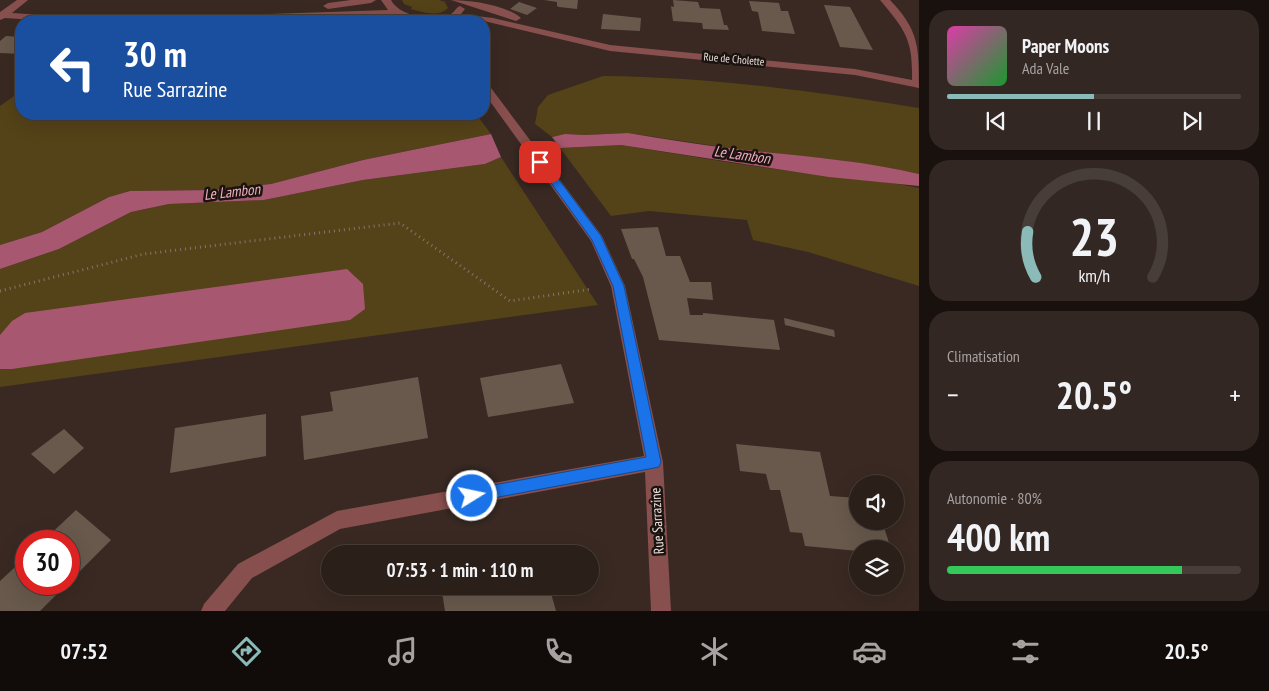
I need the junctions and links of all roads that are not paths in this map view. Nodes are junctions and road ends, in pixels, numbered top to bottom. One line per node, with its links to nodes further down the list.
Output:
1 (23, 0): 11 (street)
2 (371, 0): 7 (street)
3 (386, 0): 6 (street)
4 (456, 0): 10 (street); 14 (street, Rue de Cholette)
5 (884, 0): 15 (street)
6 (398, 13): 8 (street); 9 (street)
7 (258, 15)
8 (320, 15)
9 (405, 15)
10 (455, 15)
11 (1, 16): 12 (street)
12 (15, 17)
13 (490, 21): 14 (street, Rue de Cholette)
14 (550, 33): 15 (street, Rue de Cholette)
15 (918, 84)
16 (490, 94): 17 (street, Rue Sarrazine)
17 (654, 462): 18 (street); 19 (street, Rue Sarrazine)
18 (211, 611)
19 (661, 611)

